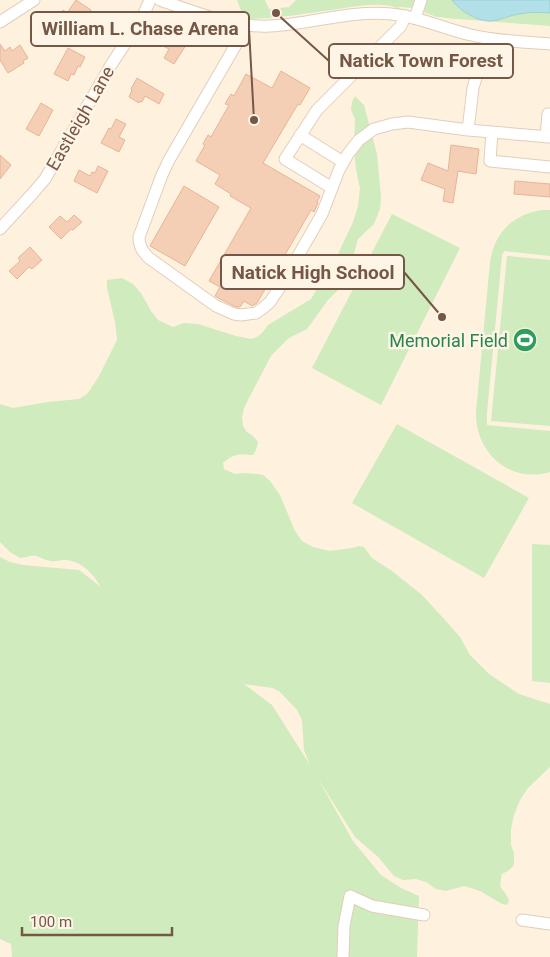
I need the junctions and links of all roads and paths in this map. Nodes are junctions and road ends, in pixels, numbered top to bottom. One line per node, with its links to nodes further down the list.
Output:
1 (34, 0): 6 (street)
2 (150, 0): 18 (street, Eastleigh Lane)
3 (160, 0): 7 (street)
4 (421, 0): 5 (street)
5 (410, 17): 7 (street); 8 (street); 13 (street)
6 (0, 22)
7 (246, 25): 17 (street)
8 (487, 38): 9 (street); 11 (street)
9 (550, 44)
10 (548, 114): 14 (street)
11 (468, 130): 12 (street); 15 (street)
12 (492, 132): 14 (street); 16 (street)
13 (300, 136): 15 (street); 17 (street)
14 (548, 137)
15 (343, 162): 17 (street)
16 (550, 167)
17 (332, 188)
18 (0, 229)
19 (424, 915): 22 (street)
20 (522, 920): 21 (street)
21 (550, 924)
22 (342, 957)

